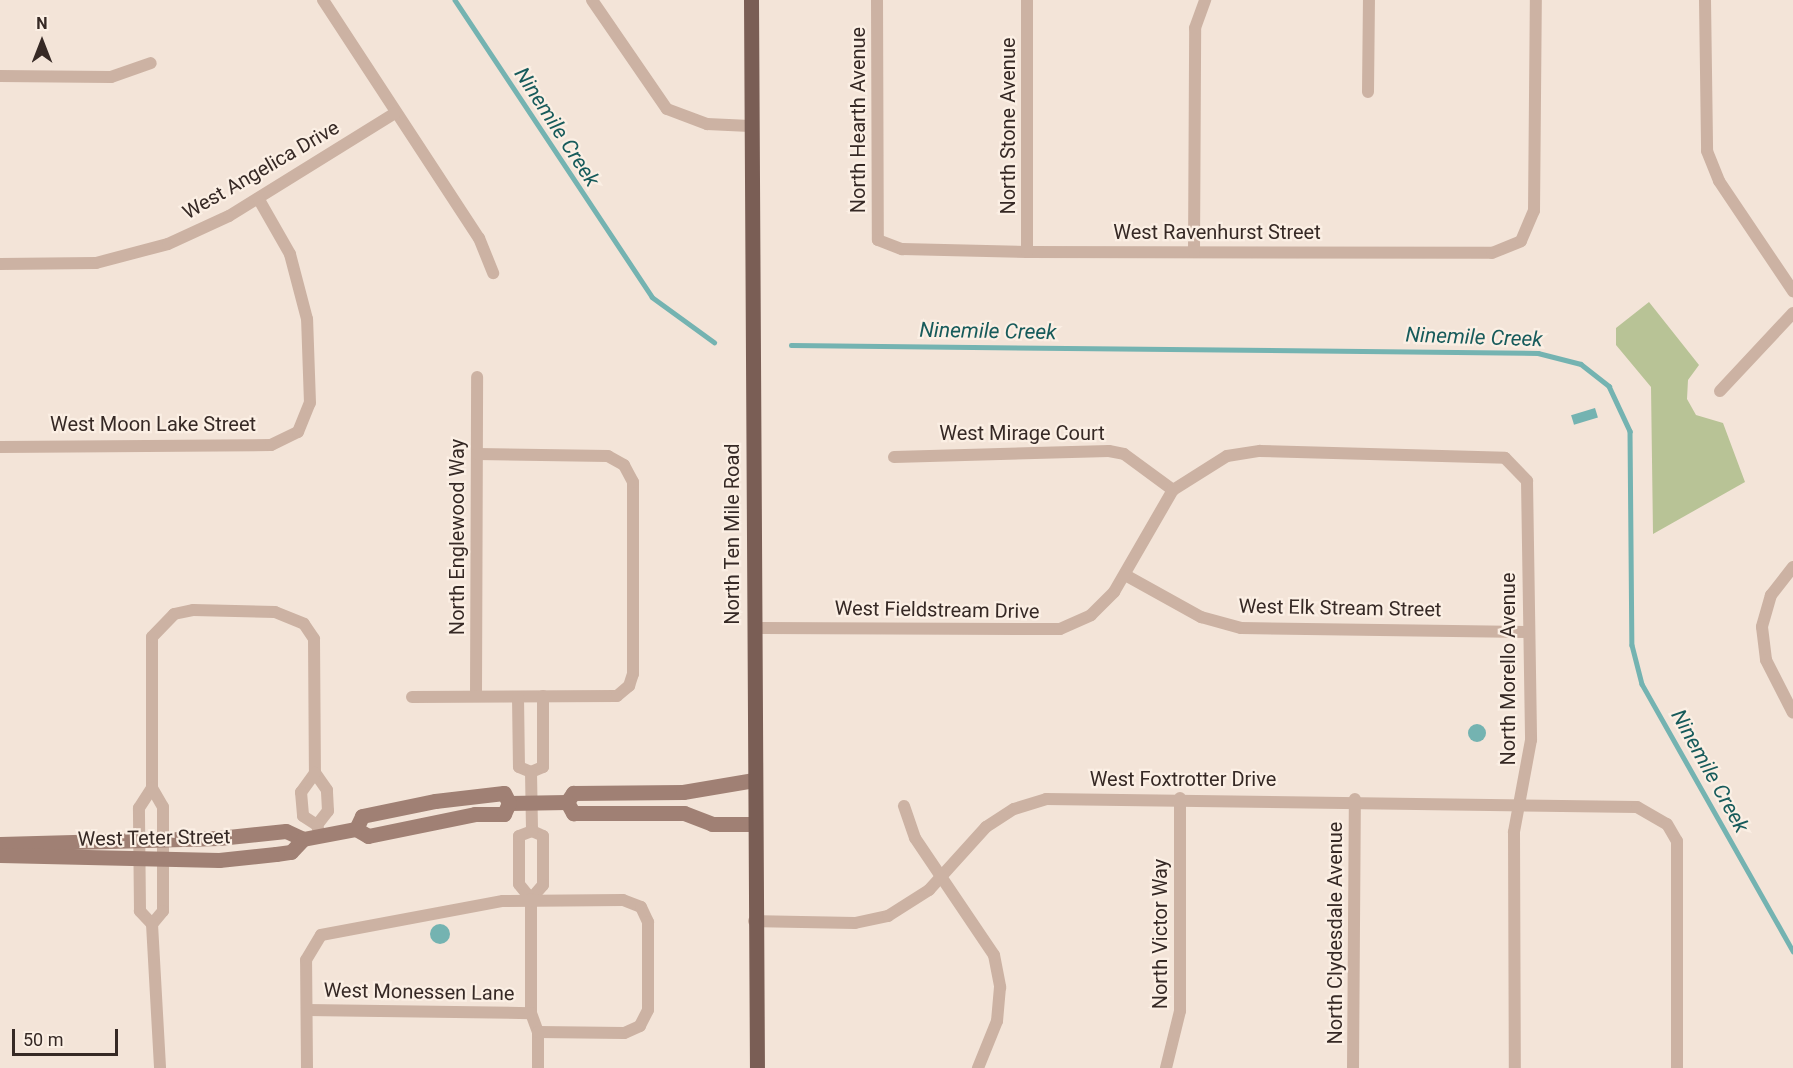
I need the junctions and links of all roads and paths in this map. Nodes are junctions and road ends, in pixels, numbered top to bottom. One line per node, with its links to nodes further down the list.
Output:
1 (323, 0): 13 (street)
2 (592, 0): 14 (street)
3 (751, 0): 14 (main road, North Ten Mile Road)
4 (877, 0): 16 (street, North Hearth Avenue)
5 (1027, 0): 17 (street, North Stone Avenue)
6 (1205, 0): 18 (street)
7 (1369, 0): 12 (street)
8 (1536, 0): 18 (street, West Ravenhurst Street)
9 (1705, 0): 21 (street)
10 (151, 63): 11 (street)
11 (0, 76)
12 (1368, 92)
13 (395, 112): 15 (street, West Angelica Drive); 20 (street)
14 (750, 126): 32 (main road, North Ten Mile Road)
15 (258, 198): 19 (street, West Angelica Drive); 25 (street, West Moon Lake Street)
16 (878, 240): 17 (street, West Ravenhurst Street)
17 (1027, 252): 18 (street, West Ravenhurst Street)
18 (1194, 252)
19 (0, 264)
20 (493, 273)
21 (1793, 291)
22 (1793, 313): 24 (street)
23 (477, 377): 26 (street, North Englewood Way)
24 (1720, 391)
25 (2, 446)
26 (477, 454): 34 (street, North Englewood Way); 35 (street)
27 (894, 457): 29 (street, West Mirage Court)
28 (1505, 458): 29 (street, West Fieldstream Drive); 33 (street, North Morello Avenue)
29 (1173, 490): 31 (street, West Fieldstream Drive)
30 (1793, 567): 38 (street)
31 (1126, 576): 32 (street, West Fieldstream Drive); 33 (street, West Elk Stream Street)
32 (754, 628): 41 (main road, North Ten Mile Road)
33 (1528, 632): 47 (street, North Morello Avenue)
34 (476, 696): 36 (street); 37 (street)
35 (543, 696): 37 (street); 39 (street)
36 (412, 697)
37 (518, 697): 39 (street)
38 (1793, 713)
39 (531, 772): 46 (street)
40 (315, 773): 42 (street); 50 (street); 50 (street)
41 (754, 780): 45 (street, West Teter Street); 49 (main road, North Ten Mile Road)
42 (152, 788): 52 (street); 54 (street)
43 (1180, 798): 44 (street, West Foxtrotter Drive); 59 (street, West Foxtrotter Drive); 71 (street, North Victor Way)
44 (1355, 799): 47 (street, West Foxtrotter Drive); 72 (street, North Clydesdale Avenue)
45 (567, 802): 46 (street, West Teter Street); 49 (street, West Teter Street)
46 (531, 803): 50 (street, West Teter Street); 51 (street)
47 (1516, 803): 73 (street, North Morello Avenue); 74 (street, West Foxtrotter Drive)
48 (904, 806): 59 (street)
49 (754, 824): 61 (main road, North Ten Mile Road)
50 (319, 830): 53 (street, West Teter Street)
51 (532, 831): 60 (street); 60 (street)
52 (139, 839): 54 (street, West Teter Street); 55 (street, West Teter Street); 57 (street)
53 (303, 839): 54 (street, West Teter Street); 58 (street, West Teter Street)
54 (163, 840): 58 (street)
55 (0, 844)
56 (0, 855): 57 (street, West Teter Street)
57 (140, 860): 58 (street, West Teter Street); 62 (street)
58 (163, 860): 62 (street)
59 (942, 877): 61 (street, West Foxtrotter Drive); 70 (street)
60 (531, 899): 63 (street); 64 (street); 65 (street)
61 (754, 921): 69 (main road, North Ten Mile Road)
62 (152, 924): 66 (street)
63 (307, 1010): 64 (street, West Monessen Lane); 67 (street)
64 (531, 1013): 65 (street)
65 (538, 1032): 68 (street)
66 (160, 1068)
67 (307, 1068)
68 (538, 1068)
69 (756, 1068)
70 (978, 1068)
71 (1166, 1068)
72 (1353, 1068)
73 (1515, 1068)
74 (1677, 1068)

